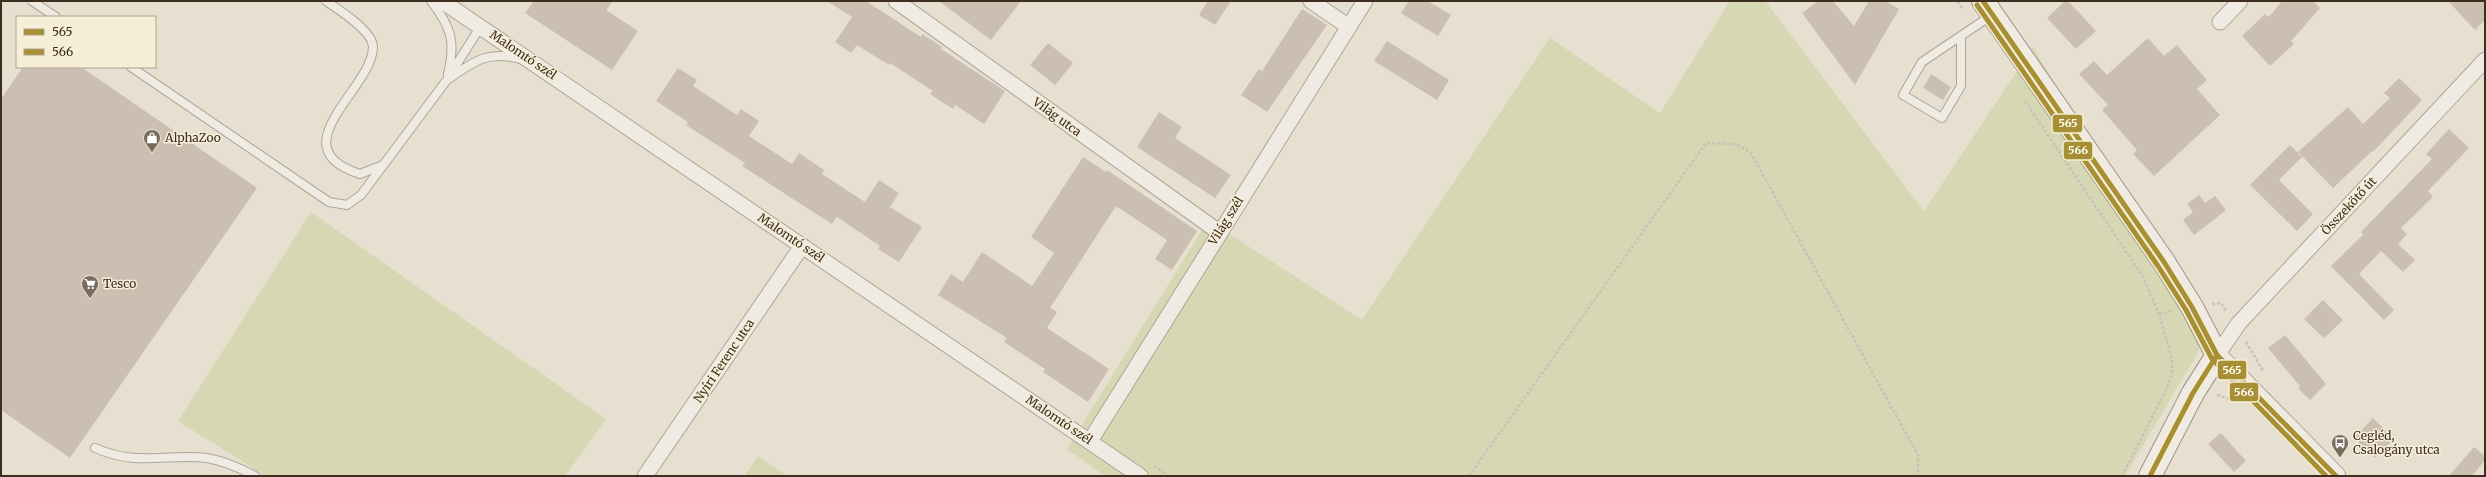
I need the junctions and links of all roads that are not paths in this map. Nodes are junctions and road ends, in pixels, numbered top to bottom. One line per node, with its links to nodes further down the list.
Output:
1 (32, 1): 10 (lane)
2 (326, 1): 19 (lane)
3 (431, 1): 18 (lane)
4 (442, 1): 12 (street, Malomtó szél)
5 (896, 1): 20 (street, Világ utca)
6 (1311, 1): 13 (street)
7 (1365, 1): 13 (street, Világ szél)
8 (2240, 1): 11 (street)
9 (1984, 14): 14 (lane); 22 (main road)
10 (54, 16)
11 (2220, 22)
12 (481, 26): 16 (street, Malomtó szél); 18 (lane)
13 (1349, 27): 20 (street, Világ szél)
14 (1960, 38): 14 (lane)
15 (2485, 60): 22 (street, Összekötő út)
16 (538, 65): 18 (lane); 21 (street, Malomtó szél)
17 (132, 68): 19 (lane)
18 (446, 81): 19 (lane)
19 (383, 164)
20 (1219, 232): 23 (street, Világ szél)
21 (802, 246): 23 (street, Malomtó szél); 26 (street, Nyíri Ferenc utca)
22 (2217, 355): 28 (main road); 29 (street)
23 (1090, 442): 27 (street, Malomtó szél)
24 (95, 448): 25 (lane)
25 (255, 476)
26 (645, 476)
27 (1140, 476)
28 (2150, 476)
29 (2336, 476)

